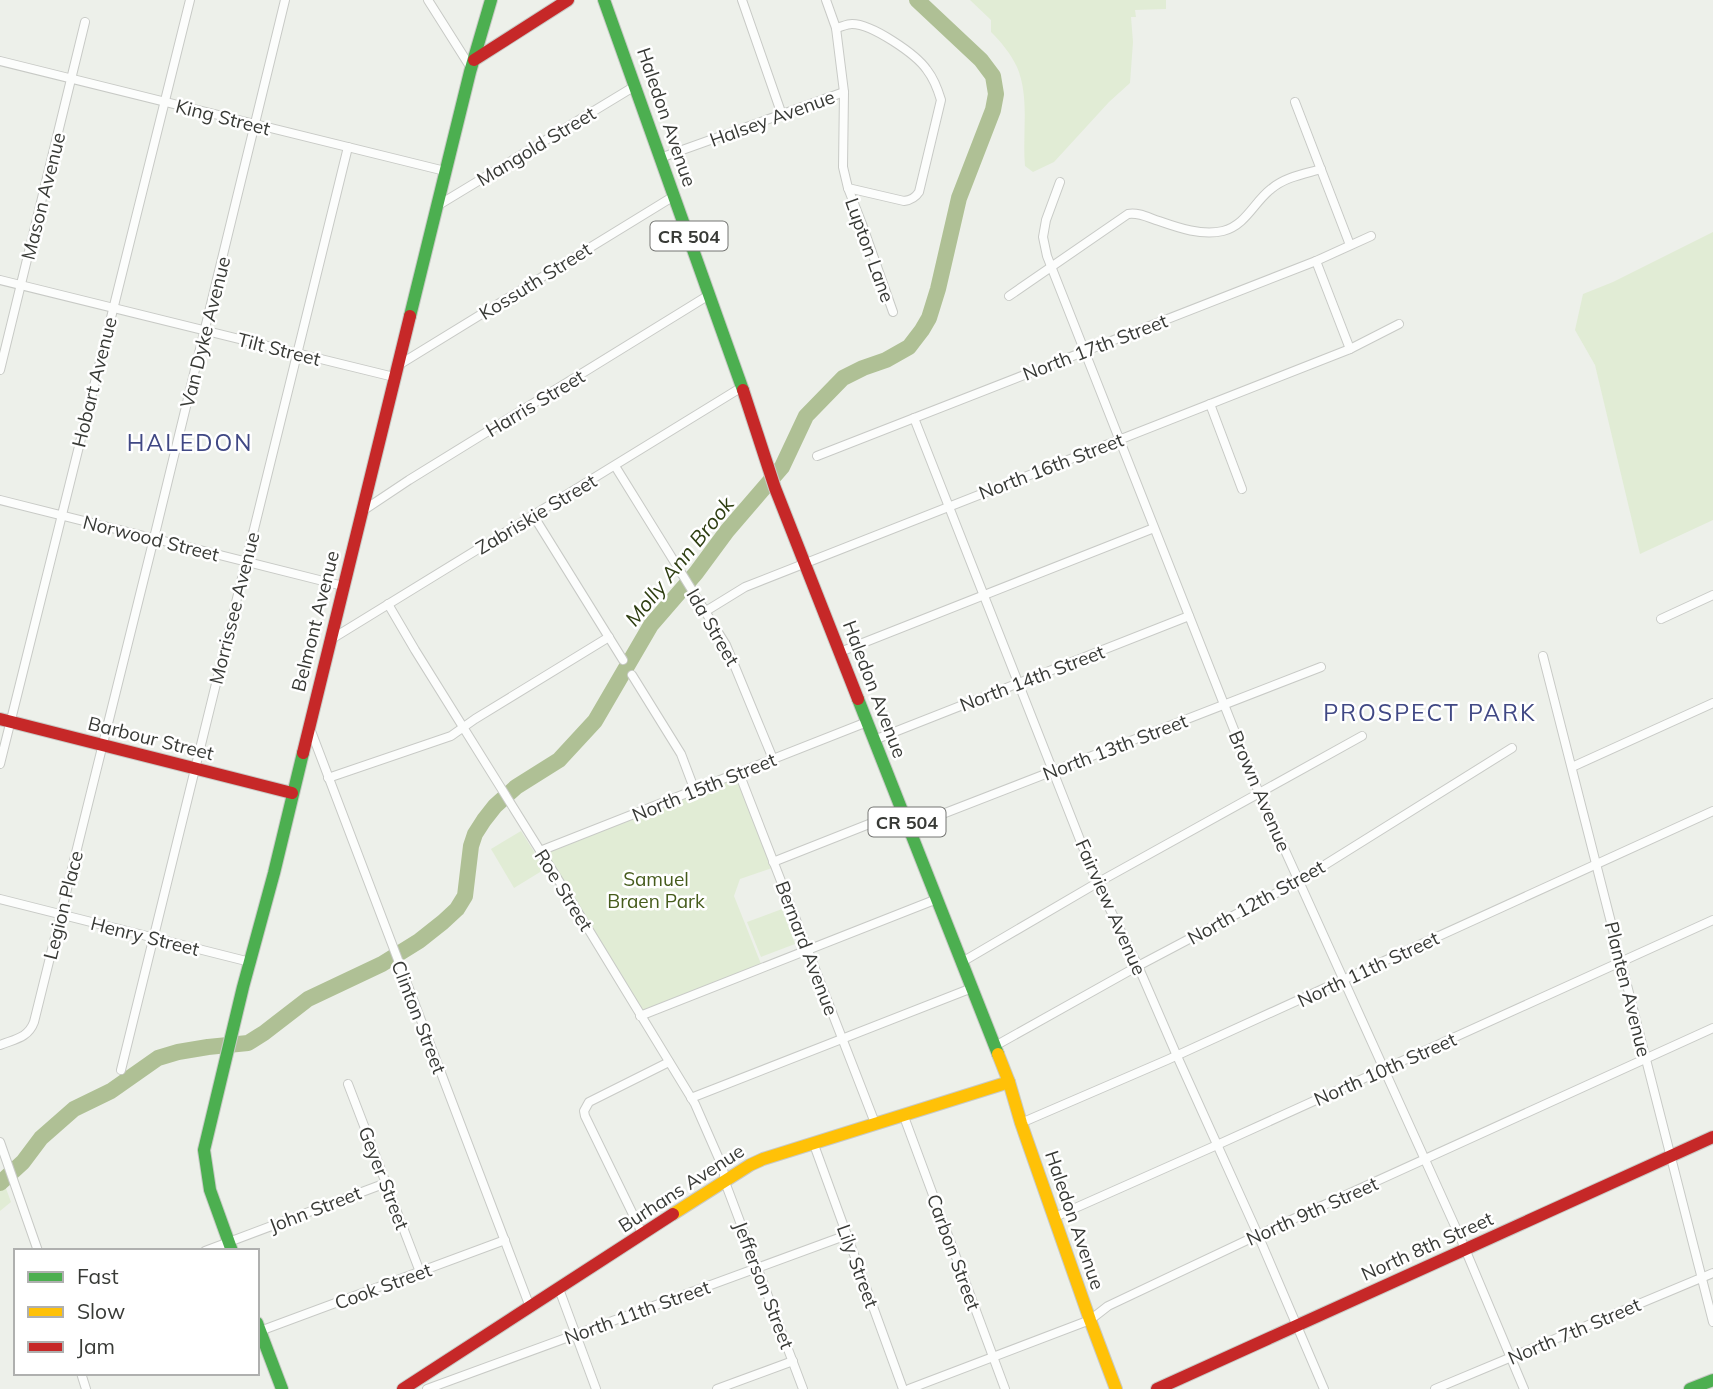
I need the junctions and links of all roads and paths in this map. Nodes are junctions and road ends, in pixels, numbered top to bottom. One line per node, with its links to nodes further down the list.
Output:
1 (190, 0): 16 (street, Hobart Avenue)
2 (285, 0): 19 (street, Van Dyke Avenue)
3 (429, 0): 12 (street)
4 (491, 0): 12 (main road, Belmont Avenue)
5 (568, 0): 12 (main road)
6 (604, 0): 14 (main road, Haledon Avenue / CR 504)
7 (742, 0): 18 (street)
8 (826, 0): 10 (street, Lupton Lane)
9 (85, 22): 13 (street, Mason Avenue)
10 (836, 28): 15 (street, Lupton Lane); 25 (street, Lupton Lane)
11 (0, 61): 13 (street, King Street)
12 (472, 64): 23 (main road, Belmont Avenue)
13 (71, 79): 16 (street, King Street); 33 (street, Mason Avenue)
14 (635, 86): 21 (main road, Haledon Avenue / CR 504); 27 (street, Mangold Street)
15 (844, 93): 18 (street, Halsey Avenue); 25 (street, Lupton Lane)
16 (164, 102): 19 (street, King Street); 36 (street, Hobart Avenue)
17 (1295, 102): 22 (street)
18 (782, 115): 21 (street, Halsey Avenue)
19 (255, 124): 20 (street, King Street); 39 (street, Van Dyke Avenue)
20 (348, 147): 23 (street, King Street); 42 (street, Morrissee Avenue)
21 (660, 158): 26 (main road, Haledon Avenue / CR 504)
22 (1321, 169): 29 (street); 31 (street)
23 (446, 171): 27 (main road, Belmont Avenue)
24 (1060, 182): 31 (street, Brown Avenue)
25 (848, 188): 37 (street, Lupton Lane)
26 (674, 196): 34 (main road, Haledon Avenue / CR 504); 44 (street, Kossuth Street)
27 (437, 206): 44 (main road, Belmont Avenue)
28 (1371, 236): 29 (street, North 17th Street)
29 (1350, 245): 30 (street, North 17th Street)
30 (1315, 261): 40 (street); 41 (street, North 17th Street)
31 (1052, 267): 35 (street); 41 (street, Brown Avenue)
32 (0, 280): 33 (street, Tilt Street)
33 (21, 286): 36 (street, Tilt Street); 43 (street, Mason Avenue)
34 (709, 295): 45 (main road, Haledon Avenue / CR 504); 54 (street, Harris Street)
35 (1009, 296)
36 (113, 308): 39 (street, Tilt Street); 55 (street, Hobart Avenue)
37 (893, 312)
38 (1399, 324): 40 (street, North 16th Street)
39 (205, 331): 42 (street, Tilt Street); 58 (street, Van Dyke Avenue)
40 (1350, 349): 46 (street, North 16th Street)
41 (1085, 351): 47 (street, North 17th Street); 48 (street, Brown Avenue)
42 (298, 354): 44 (street, Tilt Street); 59 (street, Morrissee Avenue)
43 (0, 370)
44 (396, 372): 54 (main road, Belmont Avenue)
45 (742, 387): 50 (street, Zabriskie Street); 60 (main road, Haledon Avenue / CR 504)
46 (1210, 404): 48 (street, North 16th Street); 51 (street)
47 (914, 418): 49 (street, North 17th Street); 53 (street, Fairview Avenue)
48 (1120, 440): 53 (street, North 16th Street); 57 (street, Brown Avenue)
49 (817, 456)
50 (615, 466): 56 (street, Zabriskie Street); 65 (street, Ida Street)
51 (1242, 489)
52 (0, 500): 55 (street, Norwood Street)
53 (948, 506): 60 (street, North 16th Street); 62 (street, Fairview Avenue)
54 (362, 511): 61 (main road, Belmont Avenue)
55 (62, 515): 58 (street, Norwood Street); 78 (street, Hobart Avenue)
56 (533, 515): 64 (street, Zabriskie Street); 68 (street)
57 (1154, 528): 62 (street); 66 (street, Brown Avenue)
58 (155, 538): 59 (street, Norwood Street); 84 (street, Van Dyke Avenue)
59 (246, 561): 61 (street, Norwood Street); 89 (street, Morrissee Avenue)
60 (805, 563): 65 (street, North 16th Street); 70 (main road, Haledon Avenue / CR 504)
61 (343, 586): 69 (main road, Belmont Avenue)
62 (984, 595): 70 (street); 75 (street, Fairview Avenue)
63 (1713, 595): 67 (street)
64 (388, 604): 69 (street, Zabriskie Street); 81 (street, Roe Street)
65 (706, 611): 86 (street, Ida Street)
66 (1189, 616): 75 (street, North 14th Street); 77 (street, Brown Avenue)
67 (1661, 619)
68 (609, 637): 72 (street); 81 (street)
69 (330, 640): 80 (main road, Belmont Avenue)
70 (840, 652): 79 (main road, Haledon Avenue / CR 504)
71 (1543, 656): 88 (street, Planten Avenue)
72 (623, 660)
73 (1321, 667): 77 (street, North 13th Street)
74 (632, 675): 93 (street)
75 (1018, 683): 83 (street, North 14th Street); 90 (street, Fairview Avenue)
76 (1713, 703): 88 (street)
77 (1224, 705): 90 (street, North 13th Street); 95 (street, Brown Avenue)
78 (5, 721): 84 (main road, Barbour Street); 87 (street, Hobart Avenue)
79 (867, 722): 83 (main road, Haledon Avenue / CR 504); 86 (street, North 15th Street)
80 (309, 726): 92 (street, Clinton Street); 94 (main road, Belmont Avenue)
81 (463, 727): 92 (street); 99 (street, Roe Street)
82 (1362, 736): 95 (street)
83 (874, 740): 96 (main road, Haledon Avenue / CR 504)
84 (103, 746): 89 (main road, Barbour Street); 106 (street, Legion Place)
85 (1512, 748): 102 (street, North 12th Street)
86 (773, 760): 91 (street, North 15th Street)
87 (0, 764)
88 (1572, 767): 101 (street, Planten Avenue)
89 (195, 769): 94 (main road, Barbour Street); 108 (street, Morrissee Avenue)
90 (1053, 772): 98 (street, North 13th Street); 103 (street, Fairview Avenue)
91 (739, 773): 93 (street, North 15th Street); 100 (street, Bernard Avenue)
92 (328, 778): 144 (street, Clinton Street)
93 (695, 790): 99 (street, North 15th Street)
94 (292, 793): 111 (main road, Belmont Avenue)
95 (1259, 793): 102 (street, Brown Avenue); 103 (street)
96 (902, 811): 98 (main road, Haledon Avenue / CR 504); 100 (street)
97 (1713, 811): 101 (street, North 11th Street)
98 (909, 827): 104 (main road, Haledon Avenue / CR 504)
99 (540, 851): 116 (street, Roe Street)
100 (773, 862): 109 (street, Bernard Avenue)
101 (1596, 864): 110 (street, Planten Avenue); 114 (street, North 11th Street)
102 (1299, 881): 113 (street, North 12th Street); 114 (street, Brown Avenue)
103 (1097, 883): 112 (street); 113 (street, Fairview Avenue)
104 (937, 899): 109 (street); 112 (main road, Haledon Avenue / CR 504)
105 (0, 900): 106 (street, Henry Street)
106 (62, 915): 108 (street, Henry Street); 119 (street, Legion Place)
107 (1713, 920): 110 (street, North 10th Street)
108 (153, 938): 111 (street, Henry Street); 125 (street, Morrissee Avenue)
109 (808, 951): 116 (street); 118 (street, Bernard Avenue)
110 (1621, 961): 122 (street, Planten Avenue); 124 (street, North 10th Street)
111 (250, 962): 145 (main road, Belmont Avenue)
112 (962, 962): 115 (main road, Haledon Avenue / CR 504)
113 (1139, 966): 120 (street, North 12th Street); 121 (street, Fairview Avenue)
114 (1343, 980): 121 (street, North 11th Street); 124 (street, Brown Avenue)
115 (972, 988): 118 (street); 120 (main road, Haledon Avenue / CR 504)
116 (640, 1016): 123 (street, Roe Street)
117 (1713, 1028): 122 (street, North 9th Street)
118 (842, 1039): 128 (street); 130 (street, Bernard Avenue)
119 (0, 1045)
120 (995, 1046): 126 (main road, Haledon Avenue / CR 504)
121 (1177, 1056): 131 (street, North 11th Street); 135 (street, Fairview Avenue)
122 (1646, 1059): 136 (street, Planten Avenue); 137 (street, North 9th Street)
123 (669, 1062): 128 (street, Roe Street); 141 (street)
124 (1384, 1069): 135 (street, North 10th Street); 137 (street, Brown Avenue)
125 (121, 1070)
126 (1009, 1082): 129 (main road, Burhans Avenue); 131 (main road, Haledon Avenue / CR 504)
127 (348, 1084): 139 (street, Geyer Street)
128 (691, 1098): 138 (street, Roe Street)
129 (904, 1114): 130 (main road, Burhans Avenue); 159 (street, Carbon Street)
130 (875, 1123): 134 (main road, Burhans Avenue)
131 (1021, 1123): 140 (main road, Haledon Avenue / CR 504)
132 (1713, 1137): 136 (main road, North 8th Street)
133 (0, 1142): 146 (street)
134 (813, 1142): 138 (main road, Burhans Avenue); 142 (street, Lily Street)
135 (1217, 1146): 140 (street, North 10th Street); 143 (street, Fairview Avenue)
136 (1671, 1156): 147 (main road, North 8th Street); 151 (street, Planten Avenue)
137 (1426, 1159): 143 (street, North 9th Street); 147 (street, Brown Avenue)
138 (725, 1182): 141 (main road, Burhans Avenue); 148 (street, Jefferson Street)
139 (386, 1183): 145 (street, John Street); 149 (street, Geyer Street)
140 (1055, 1217): 154 (main road, Haledon Avenue / CR 504)
141 (643, 1235): 152 (main road, Burhans Avenue)
142 (847, 1235): 148 (street, North 11th Street); 170 (street, Lily Street)
143 (1258, 1236): 154 (street, North 9th Street); 156 (street, Fairview Avenue)
144 (505, 1240): 149 (street, Cook Street); 153 (street, Clinton Street)
145 (230, 1246)
146 (37, 1249)
147 (1466, 1250): 156 (main road, North 8th Street); 160 (street, Brown Avenue)
148 (758, 1268): 158 (street, North 11th Street); 161 (street, Jefferson Street)
149 (420, 1272): 157 (street, Cook Street)
150 (1713, 1273): 151 (street, North 7th Street)
151 (1701, 1277): 155 (street, Planten Avenue); 160 (street, North 7th Street)
152 (559, 1289): 153 (main road, Burhans Avenue); 158 (street)
153 (530, 1307): 163 (main road, Burhans Avenue)
154 (1090, 1320): 159 (street, North 9th Street); 173 (main road, Haledon Avenue / CR 504)
155 (1713, 1322)
156 (1298, 1326): 174 (main road, North 8th Street); 175 (street, Fairview Avenue)
157 (259, 1327): 164 (main road)
158 (576, 1334): 166 (street, North 11th Street); 167 (street)
159 (993, 1357): 171 (street, North 9th Street); 172 (street, Carbon Street)
160 (1510, 1357): 176 (street, North 7th Street); 177 (street, Brown Avenue)
161 (793, 1361): 168 (street); 169 (street, Jefferson Street)
162 (1713, 1380): 178 (main road)
163 (417, 1385): 165 (main road, Burhans Avenue)
164 (282, 1389)
165 (403, 1389)
166 (427, 1389)
167 (596, 1389)
168 (717, 1389)
169 (803, 1389)
170 (903, 1389)
171 (909, 1389)
172 (1005, 1389)
173 (1116, 1389)
174 (1157, 1389)
175 (1324, 1389)
176 (1435, 1389)
177 (1524, 1389)
178 (1690, 1389)

